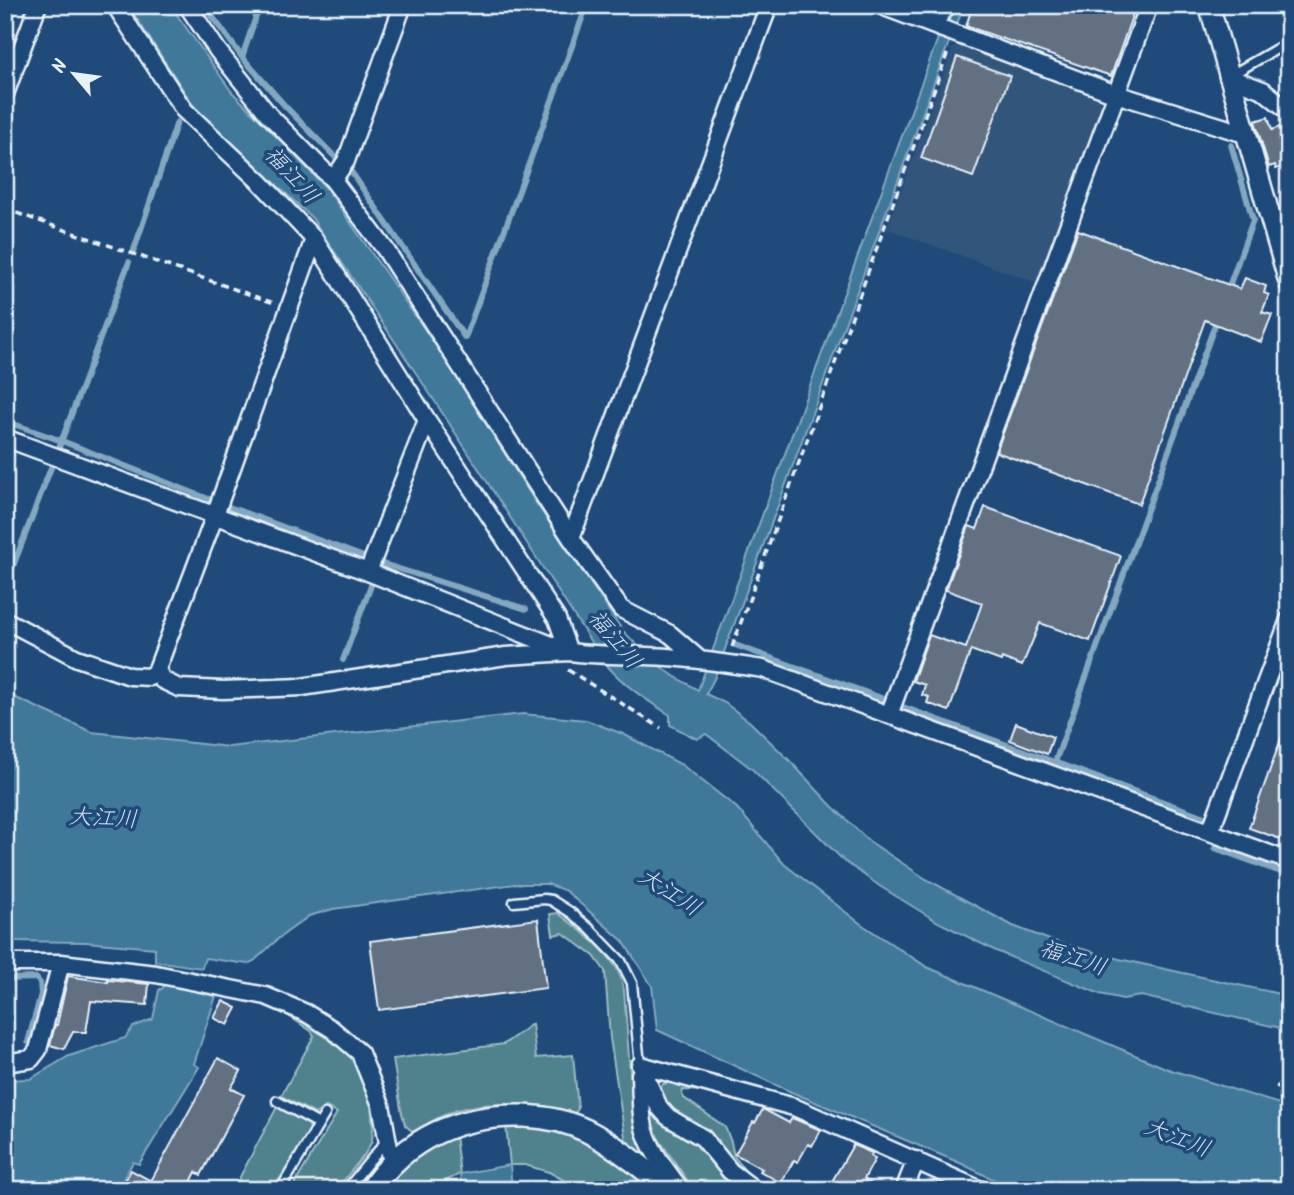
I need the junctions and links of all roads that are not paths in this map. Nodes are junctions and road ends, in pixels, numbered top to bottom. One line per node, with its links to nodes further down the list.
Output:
1 (37, 5): 13 (street)
2 (115, 5): 18 (street)
3 (187, 5): 17 (street)
4 (403, 5): 17 (street)
5 (769, 5): 23 (street)
6 (879, 5): 10 (street)
7 (948, 5): 10 (street)
8 (1149, 5): 14 (street)
9 (1209, 5): 12 (street)
10 (935, 26): 14 (street)
11 (1287, 43): 12 (lane)
12 (1228, 77): 15 (street); 16 (street)
13 (5, 94)
14 (1116, 94): 16 (street); 30 (street)
15 (1289, 111)
16 (1245, 134): 19 (street)
17 (332, 180): 23 (street)
18 (314, 239): 20 (street); 22 (street)
19 (1289, 282)
20 (427, 420): 24 (street); 27 (street)
21 (5, 439): 22 (street)
22 (215, 515): 24 (street); 29 (street)
23 (571, 538): 28 (street)
24 (371, 565): 27 (street)
25 (5, 620): 29 (street)
26 (1289, 620): 31 (street)
27 (577, 653): 28 (street); 29 (street)
28 (702, 660): 30 (street)
29 (156, 669)
30 (889, 715): 31 (street)
31 (1210, 832): 32 (street)
32 (1289, 861)
33 (514, 902): 37 (lane)
34 (5, 963): 35 (street)
35 (61, 963): 36 (street); 41 (street)
36 (5, 1063)
37 (640, 1065): 42 (street); 48 (street); 49 (street)
38 (277, 1101): 40 (lane)
39 (325, 1114): 40 (lane)
40 (319, 1124): 44 (lane)
41 (388, 1139): 43 (street); 45 (lane)
42 (916, 1160): 50 (street); 51 (street)
43 (392, 1164): 46 (main road); 47 (main road)
44 (280, 1190)
45 (346, 1190)
46 (371, 1190)
47 (671, 1190)
48 (681, 1190)
49 (755, 1190)
50 (904, 1190)
51 (981, 1190)

